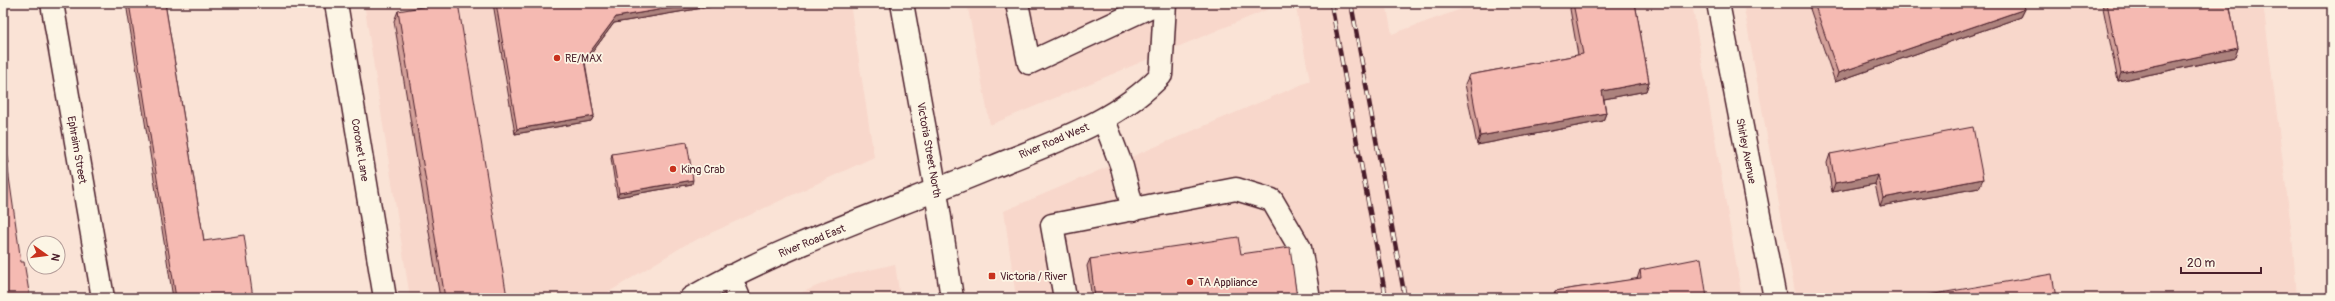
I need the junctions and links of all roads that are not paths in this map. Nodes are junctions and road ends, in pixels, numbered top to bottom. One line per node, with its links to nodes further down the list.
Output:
1 (52, 3): 12 (street, Ephraim Street)
2 (336, 3): 13 (street, Coronet Lane)
3 (902, 3): 9 (street, Victoria Street North)
4 (1017, 3): 5 (street)
5 (1158, 3)
6 (1165, 3): 8 (street, River Road West)
7 (1718, 3): 19 (street, Shirley Avenue)
8 (1104, 120): 9 (street, River Road West); 10 (street)
9 (936, 191): 11 (street, River Road East); 16 (street, Victoria Street North)
10 (1132, 210): 17 (street); 18 (street)
11 (730, 276): 14 (street, River Road East); 15 (street)
12 (103, 298)
13 (385, 298)
14 (690, 298)
15 (739, 298)
16 (952, 298)
17 (1065, 298)
18 (1309, 298)
19 (1775, 298)

